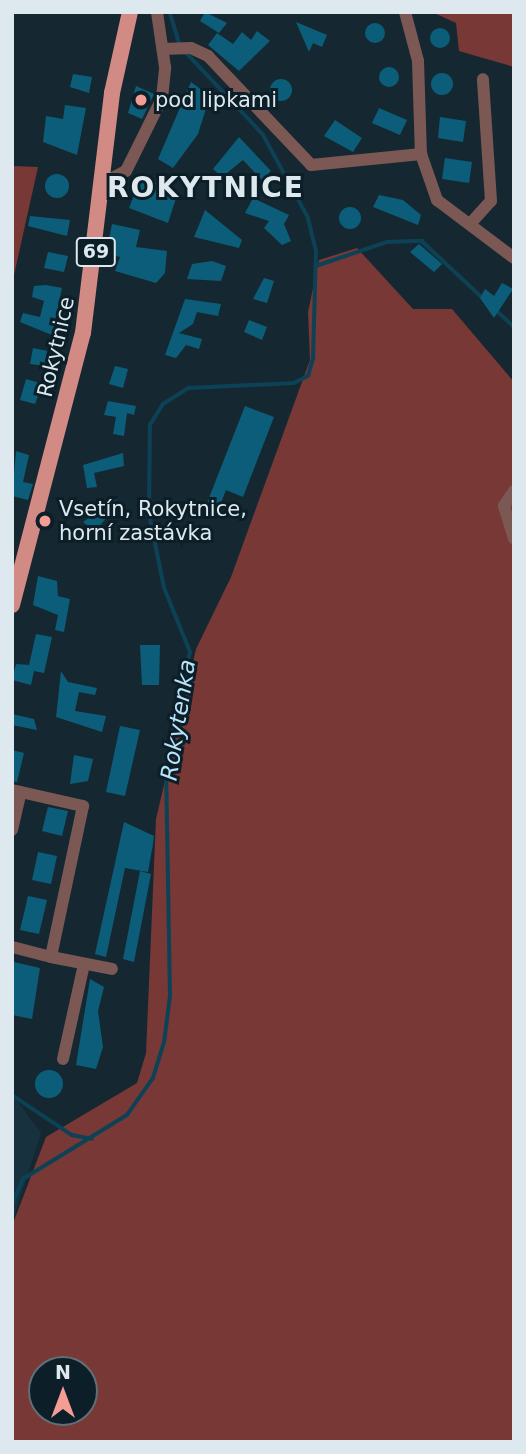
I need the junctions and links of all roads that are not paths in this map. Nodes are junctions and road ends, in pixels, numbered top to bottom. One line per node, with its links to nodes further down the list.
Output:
1 (130, 12): 7 (main road, Rokytnice / 69)
2 (157, 12): 4 (street)
3 (405, 12): 6 (street)
4 (169, 49): 6 (street); 7 (street)
5 (483, 79): 8 (street)
6 (422, 154): 8 (street)
7 (103, 183): 12 (main road, Rokytnice / 69)
8 (470, 225): 9 (street)
9 (514, 258)
10 (514, 491): 11 (street)
11 (514, 538)
12 (12, 605)
13 (17, 791): 14 (street); 16 (street)
14 (12, 830)
15 (12, 947): 16 (street)
16 (51, 957): 17 (street)
17 (84, 964): 18 (street); 19 (street)
18 (112, 969)
19 (63, 1059)

